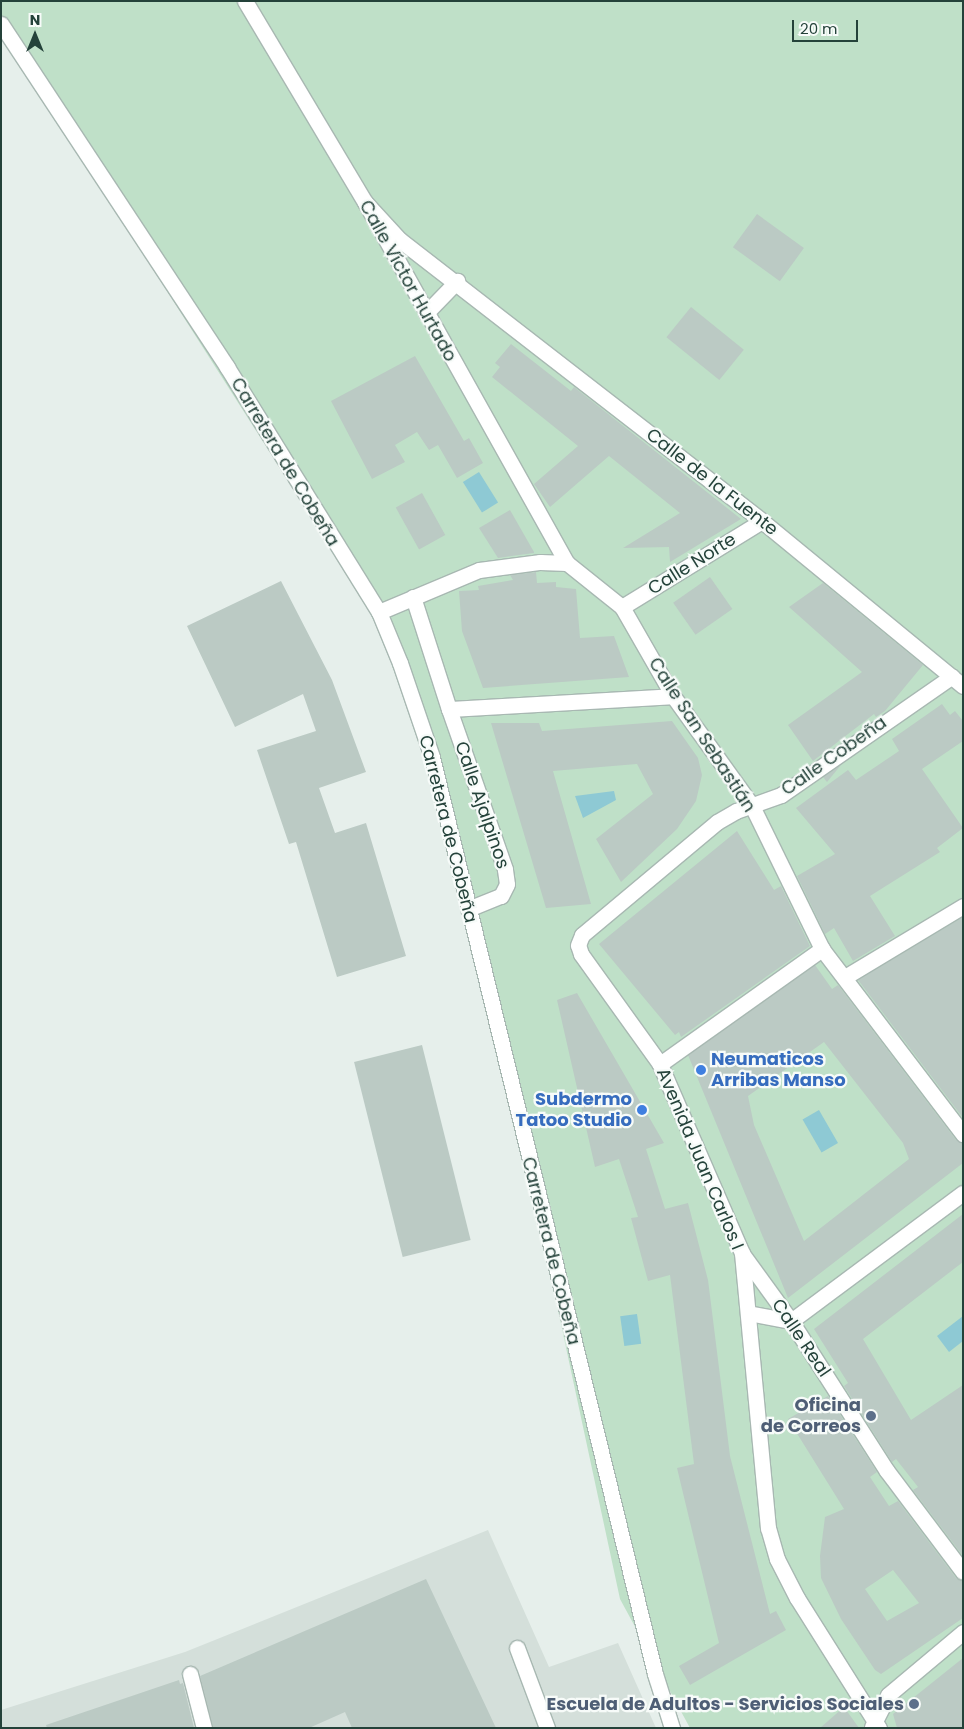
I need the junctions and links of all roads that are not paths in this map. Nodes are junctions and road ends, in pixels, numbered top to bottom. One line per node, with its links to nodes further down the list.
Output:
1 (246, 1): 3 (street, Calle Víctor Hurtado)
2 (1, 24): 10 (street, Carretera de Cobeña)
3 (365, 202): 4 (street, Calle de la Fuente); 5 (street, Calle Víctor Hurtado)
4 (457, 281): 5 (street); 6 (street, Calle de la Fuente)
5 (426, 313): 7 (street, Calle Víctor Hurtado)
6 (762, 521): 9 (street, Calle Norte); 11 (street, Calle de la Fuente)
7 (567, 563): 8 (street); 9 (street, Calle San Sebastián)
8 (413, 597): 10 (street); 13 (street, Calle Ajalpinos)
9 (622, 607): 12 (street, Calle San Sebastián)
10 (379, 612): 16 (street, Carretera de Cobeña)
11 (957, 681): 14 (street, Calle Cobeña)
12 (673, 696): 13 (street); 14 (street, Calle San Sebastián)
13 (448, 709): 16 (street, Calle Ajalpinos)
14 (752, 806): 17 (street, Calle Cobeña); 18 (street, Calle San Sebastián)
15 (963, 906): 19 (street)
16 (468, 910): 33 (street, Carretera de Cobeña)
17 (578, 945): 20 (street, Avenida Juan Carlos I)
18 (822, 949): 19 (street, Calle San Sebastián); 20 (street)
19 (845, 977): 21 (street, Calle San Sebastián)
20 (660, 1064): 23 (street, Avenida Juan Carlos I)
21 (963, 1134)
22 (963, 1193): 25 (street)
23 (742, 1253): 24 (street, Avenida Juan Carlos I); 25 (street, Calle Real)
24 (748, 1313): 25 (street); 30 (street, Avenida Juan Carlos I)
25 (791, 1321): 26 (street, Calle Real)
26 (963, 1572)
27 (963, 1632): 30 (street)
28 (517, 1648): 32 (street)
29 (190, 1674): 31 (street)
30 (875, 1725)
31 (204, 1728)
32 (546, 1728)
33 (672, 1728)

